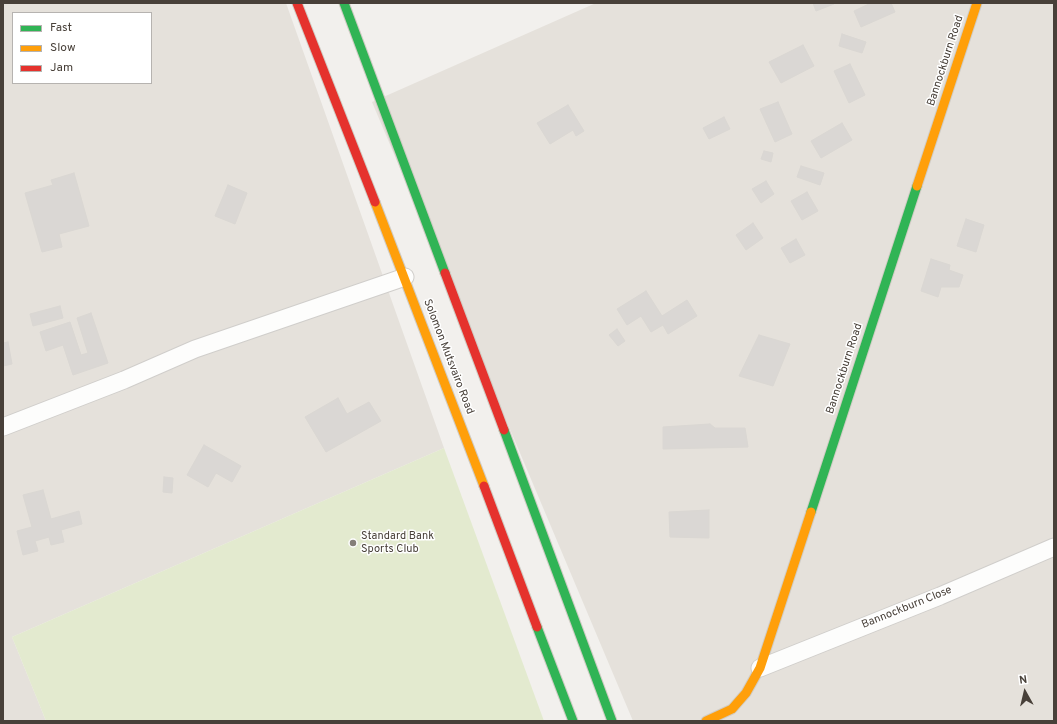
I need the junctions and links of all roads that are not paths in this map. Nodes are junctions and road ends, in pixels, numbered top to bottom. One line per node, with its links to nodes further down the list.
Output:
1 (297, 3): 4 (main road, Solomon Mutsvairo Road)
2 (344, 3): 9 (main road)
3 (977, 3): 7 (main road, Bannockburn Road)
4 (405, 276): 5 (street); 8 (main road, Solomon Mutsvairo Road)
5 (3, 427)
6 (1054, 546): 7 (street, Bannockburn Close)
7 (760, 668): 10 (main road, Bannockburn Road)
8 (573, 721)
9 (612, 721)
10 (706, 721)

